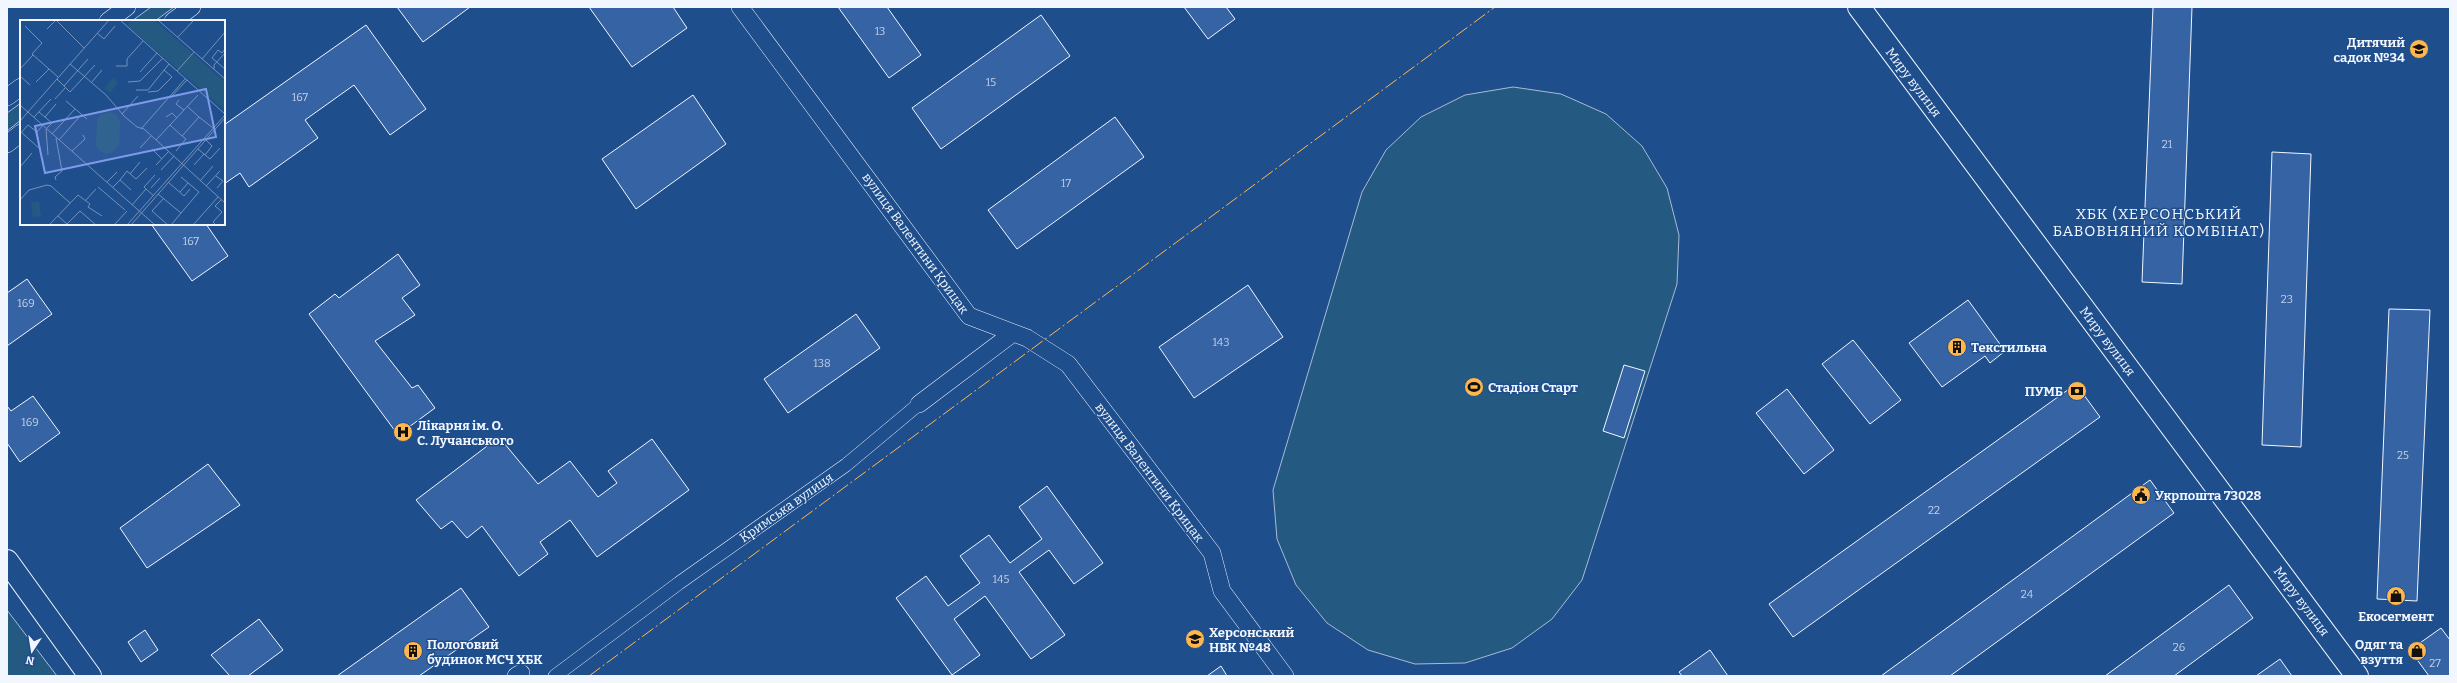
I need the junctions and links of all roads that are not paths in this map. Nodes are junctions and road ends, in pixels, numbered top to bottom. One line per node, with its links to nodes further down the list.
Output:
1 (127, 7): 5 (street)
2 (192, 7): 6 (street)
3 (740, 7): 11 (street, вулиця Валентини Крицак)
4 (1859, 7): 17 (street, Миру вулиця)
5 (109, 20)
6 (174, 20)
7 (20, 88): 8 (street)
8 (7, 97)
9 (20, 134): 10 (street)
10 (7, 144)
11 (1013, 333): 12 (street, Кримська вулиця); 16 (street, вулиця Валентини Крицак)
12 (919, 404): 15 (street, Кримська вулиця)
13 (7, 561): 14 (street)
14 (90, 676)
15 (555, 676)
16 (1285, 676)
17 (2357, 676)

